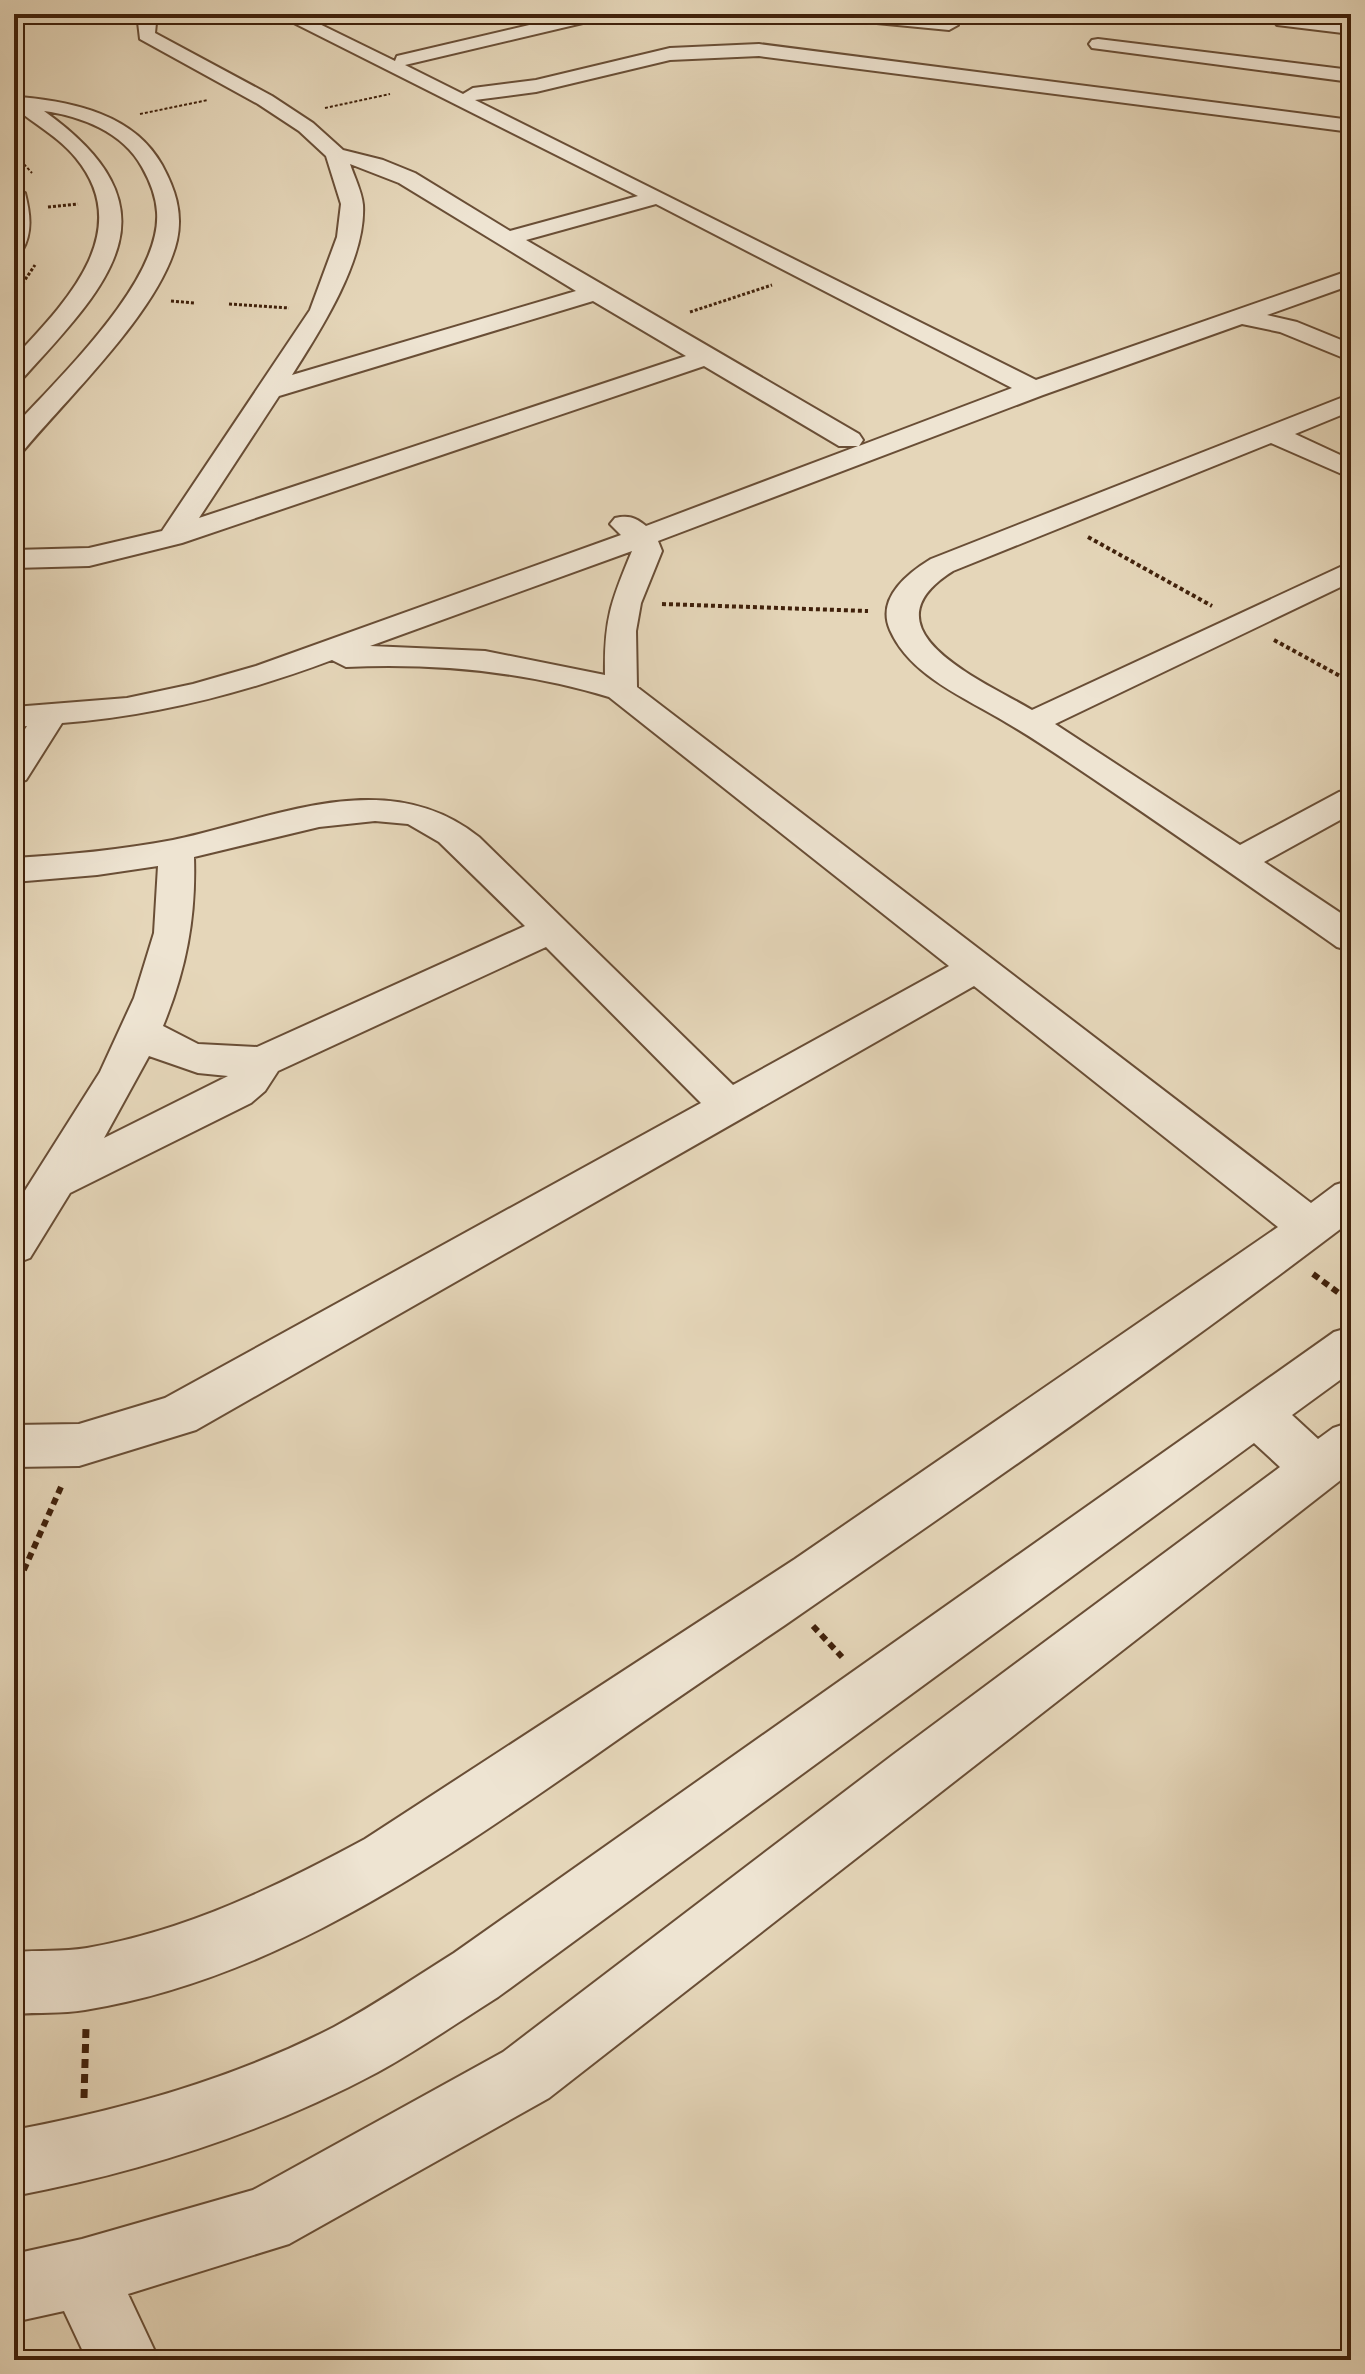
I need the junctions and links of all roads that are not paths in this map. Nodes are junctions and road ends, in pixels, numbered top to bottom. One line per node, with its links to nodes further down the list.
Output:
1 (154, 14): 24 (street)
2 (285, 14): 26 (street)
3 (312, 14): 14 (street)
4 (598, 14): 11 (street)
5 (835, 14): 7 (street)
6 (493, 20): 11 (street)
7 (954, 20): 13 (street)
8 (1115, 24): 12 (street)
9 (1279, 27): 10 (street); 15 (street)
10 (1351, 29)
11 (519, 32): 14 (street)
12 (1089, 55): 15 (street); 18 (street)
13 (920, 58): 17 (street); 18 (street)
14 (404, 60): 19 (street)
15 (1258, 64): 16 (street)
16 (1351, 76)
17 (554, 86): 18 (street); 19 (street); 21 (street)
18 (1060, 92): 22 (street); 23 (street)
19 (473, 94): 21 (street)
20 (17, 100): 39 (street); 41 (street)
21 (505, 110): 40 (street)
22 (1351, 126)
23 (1351, 134)
24 (336, 154): 25 (street); 28 (street)
25 (434, 194): 28 (street); 29 (street)
26 (658, 197): 29 (street); 40 (street)
27 (17, 202): 30 (street)
28 (352, 204): 42 (street)
29 (509, 238): 33 (street)
30 (14, 246)
31 (1351, 258): 40 (street)
32 (1351, 277): 34 (street)
33 (596, 293): 38 (street); 42 (street)
34 (1290, 299): 35 (street); 36 (street)
35 (1241, 316): 37 (street); 40 (street)
36 (1351, 336)
37 (1351, 353)
38 (706, 357): 45 (street); 49 (street)
39 (14, 376): 41 (street)
40 (1037, 380): 45 (street); 48 (street)
41 (69, 382): 46 (street)
42 (266, 391): 49 (street)
43 (1351, 402): 44 (street)
44 (1271, 433): 47 (street); 57 (street)
45 (849, 440): 48 (street)
46 (14, 444)
47 (1351, 470)
48 (631, 529): 52 (street); 53 (street)
49 (172, 537): 50 (street)
50 (14, 559)
51 (1351, 571): 57 (street)
52 (304, 647): 53 (street); 54 (street); 55 (street)
53 (621, 690): 65 (street)
54 (14, 695)
55 (50, 716): 56 (street); 58 (street)
56 (14, 717)
57 (1031, 723): 61 (street)
58 (14, 773)
59 (1351, 800): 61 (street)
60 (176, 851): 62 (street); 63 (street); 66 (street)
61 (1238, 861): 64 (street)
62 (14, 870)
63 (552, 929): 67 (street); 68 (street)
64 (1351, 938)
65 (976, 968): 68 (street); 70 (street)
66 (141, 1030): 67 (street); 69 (street)
67 (263, 1061): 69 (street)
68 (729, 1106): 74 (street)
69 (53, 1182): 71 (street)
70 (1331, 1212): 76 (street)
71 (14, 1246)
72 (1351, 1346): 73 (street)
73 (1257, 1414): 75 (street); 77 (street)
74 (14, 1446)
75 (1334, 1456): 78 (street)
76 (14, 1983)
77 (14, 2163)
78 (82, 2273): 79 (street); 80 (street)
79 (14, 2288)
80 (124, 2360)

